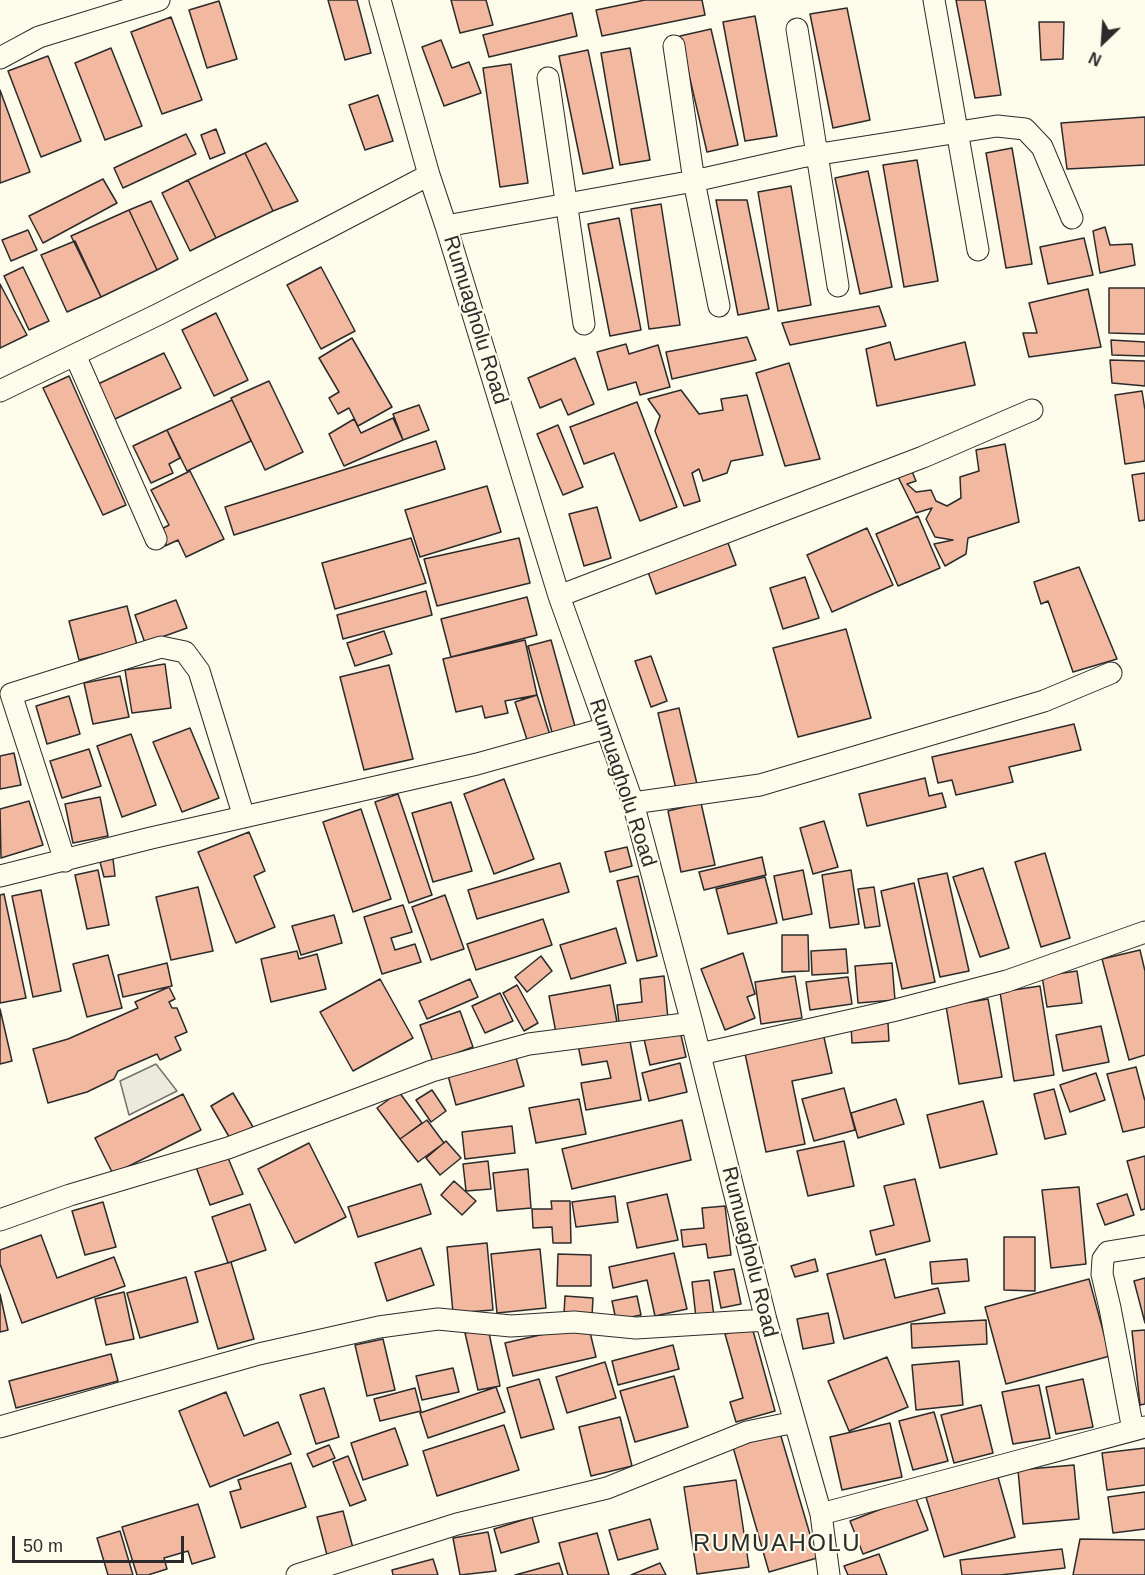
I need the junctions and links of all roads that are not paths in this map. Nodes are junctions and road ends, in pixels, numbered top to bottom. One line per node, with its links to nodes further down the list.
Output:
1 (159, 0): 6 (street)
2 (380, 0): 10 (street, Rumuagholu Road)
3 (934, 0): 8 (street)
4 (797, 29): 9 (street)
5 (674, 46): 11 (street)
6 (0, 58)
7 (548, 78): 12 (street)
8 (957, 133): 9 (street); 13 (street); 15 (street)
9 (817, 155): 11 (street); 16 (street)
10 (429, 175): 14 (street, Rumuagholu Road); 19 (street)
11 (694, 181): 12 (street); 17 (street)
12 (567, 204): 14 (street); 18 (street)
13 (1072, 218)
14 (446, 226): 23 (street, Rumuagholu Road)
15 (978, 250)
16 (838, 286)
17 (718, 306)
18 (584, 324)
19 (75, 355): 20 (street); 22 (street)
20 (0, 391)
21 (1032, 410): 23 (street)
22 (156, 539)
23 (559, 596): 25 (street, Rumuagholu Road)
24 (1111, 673): 26 (street)
25 (606, 728): 26 (street, Rumuagholu Road); 27 (street)
26 (633, 803): 31 (street, Rumuagholu Road)
27 (244, 817): 28 (street); 28 (street)
28 (65, 861): 29 (street)
29 (0, 876)
30 (1145, 932): 32 (street)
31 (692, 1023): 32 (street, Rumuagholu Road); 33 (street)
32 (700, 1054): 35 (street, Rumuagholu Road)
33 (0, 1220)
34 (1145, 1246): 38 (street)
35 (765, 1320): 36 (street, Rumuagholu Road); 37 (street)
36 (795, 1422): 39 (street, Rumuagholu Road); 40 (street)
37 (0, 1427)
38 (1139, 1429): 39 (street)
39 (821, 1514): 41 (street, Rumuagholu Road)
40 (297, 1575)
41 (829, 1575)

